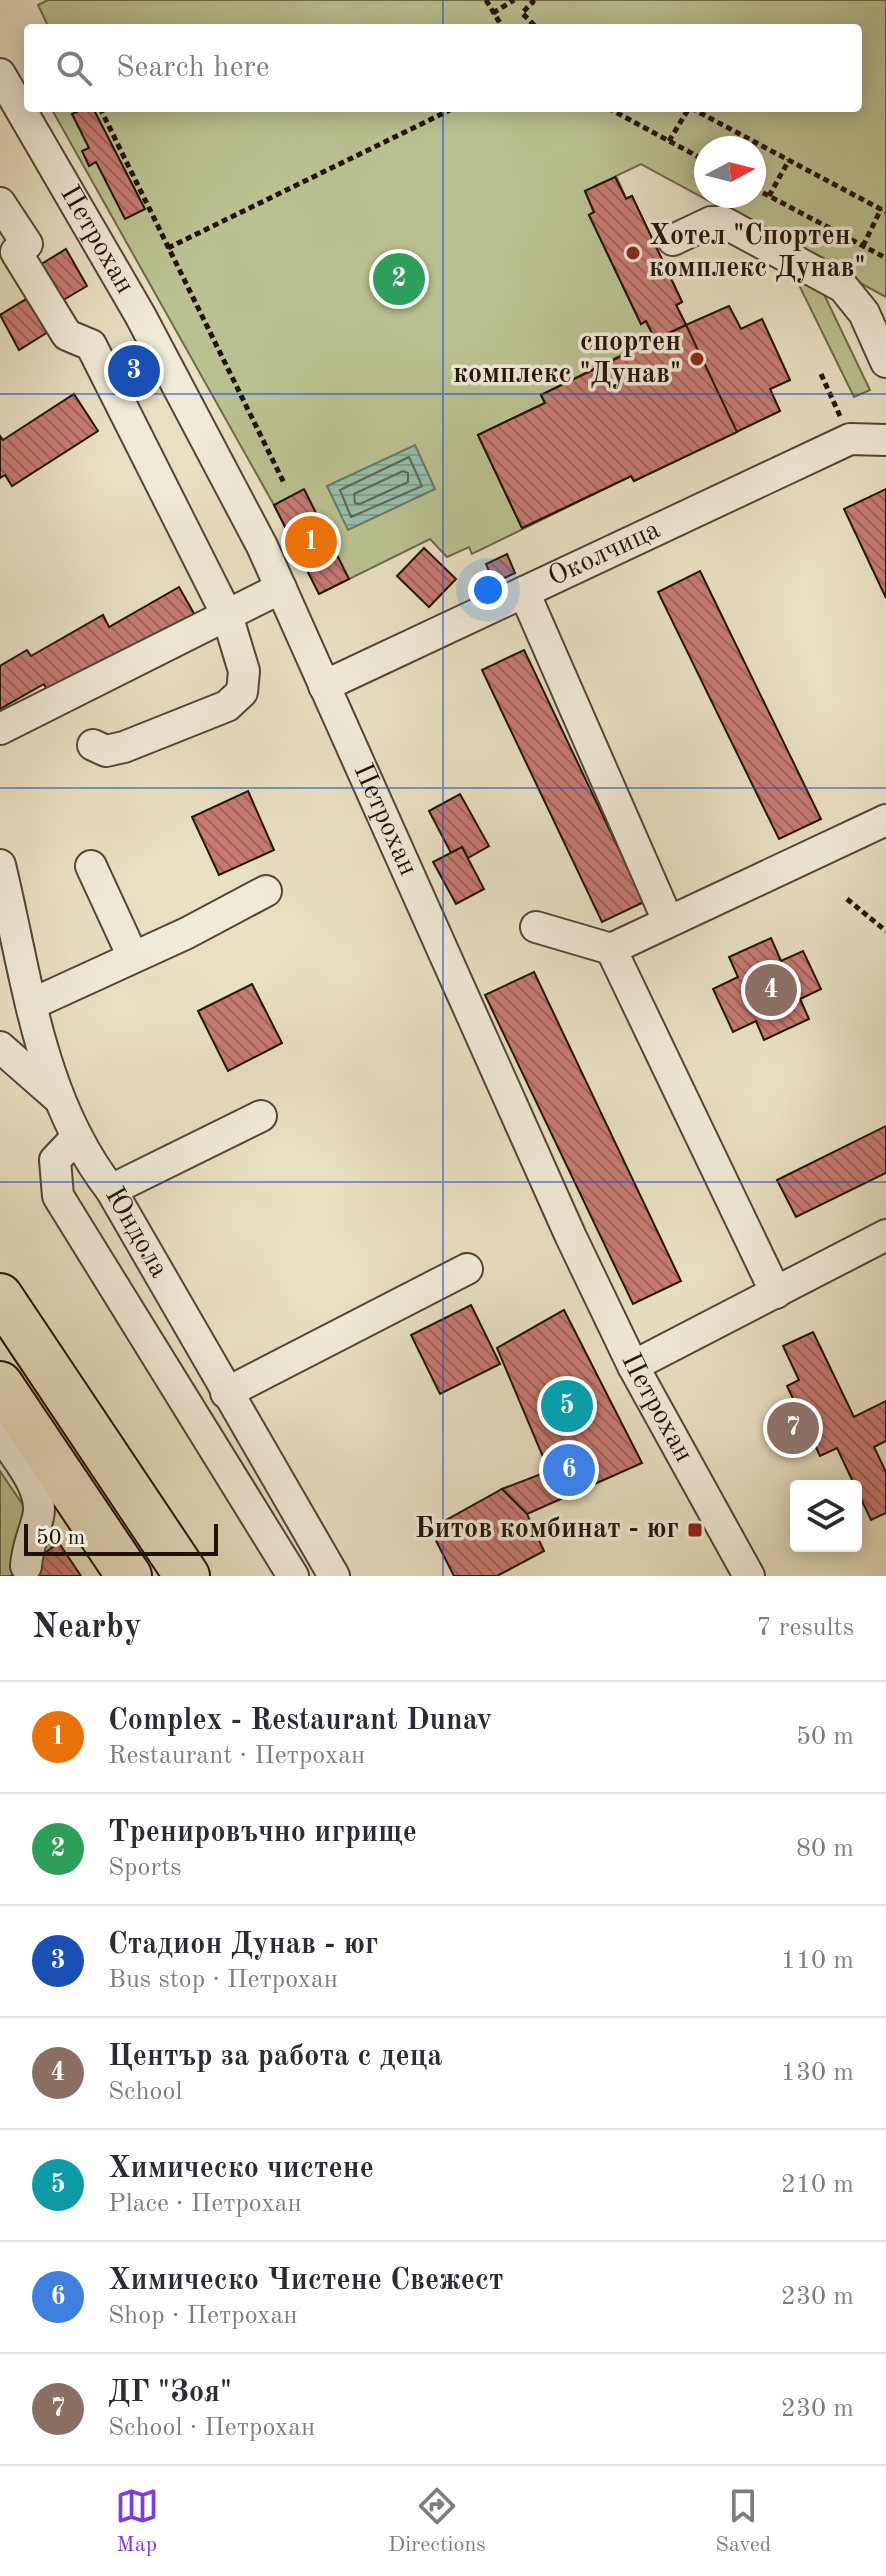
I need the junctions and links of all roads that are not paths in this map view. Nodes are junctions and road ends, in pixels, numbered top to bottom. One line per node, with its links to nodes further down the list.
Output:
1 (0, 74): 7 (street, Петрохан)
2 (0, 203): 4 (street)
3 (673, 240): 5 (street)
4 (8, 257): 9 (street)
5 (886, 362)
6 (886, 440): 8 (street, Околчица)
7 (281, 588): 9 (street); 10 (street, Петрохан)
8 (524, 592): 10 (street, Околчица); 18 (street)
9 (227, 615): 11 (street); 12 (street)
10 (324, 686): 33 (street, Петрохан)
11 (0, 729)
12 (93, 745)
13 (886, 820): 18 (street)
14 (0, 865): 20 (street, Юндола)
15 (91, 866): 22 (street)
16 (266, 891): 22 (street)
17 (0, 902): 20 (street)
18 (668, 921): 21 (street)
19 (536, 927): 21 (street)
20 (16, 931): 23 (street, Юндола)
21 (611, 949): 31 (street)
22 (133, 957): 23 (street)
23 (32, 1004): 25 (street, Юндола)
24 (0, 1047): 25 (street)
25 (57, 1097): 27 (street, Юндола)
26 (261, 1116): 28 (street)
27 (77, 1137): 28 (street, Юндола); 40 (street)
28 (111, 1190): 35 (street, Юндола)
29 (886, 1235): 31 (street)
30 (467, 1269): 35 (street)
31 (776, 1293): 33 (street)
32 (0, 1296): 39 (highway)
33 (633, 1366): 42 (street, Петрохан)
34 (0, 1384): 38 (highway)
35 (226, 1393): 41 (street, Юндола)
36 (0, 1433): 37 (street)
37 (26, 1566)
38 (129, 1576)
39 (187, 1576)
40 (293, 1576)
41 (334, 1576)
42 (749, 1576)

